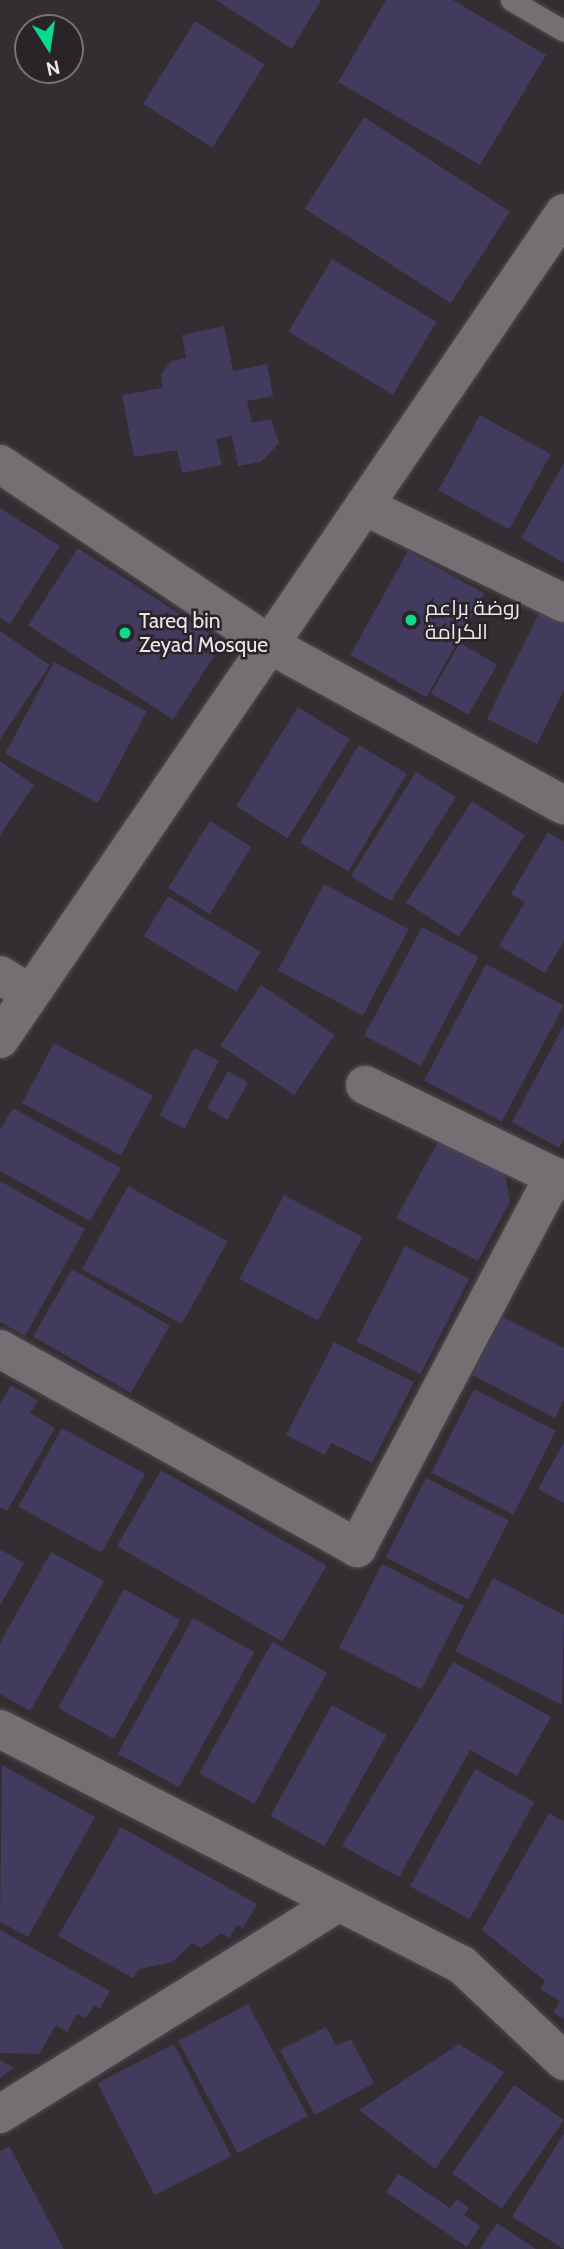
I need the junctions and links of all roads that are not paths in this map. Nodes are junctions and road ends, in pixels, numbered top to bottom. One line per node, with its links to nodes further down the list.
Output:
1 (511, 0): 2 (lane)
2 (564, 32)
3 (564, 213): 5 (street)
4 (0, 464): 7 (street)
5 (364, 506): 6 (street); 7 (street)
6 (564, 603)
7 (270, 645): 8 (street); 9 (street)
8 (564, 805)
9 (15, 984): 10 (street)
10 (0, 1040)
11 (365, 1085): 12 (street)
12 (559, 1178): 13 (street)
13 (0, 1349)
14 (0, 1729): 15 (street)
15 (336, 1904): 16 (street); 17 (street)
16 (564, 2061)
17 (0, 2114)

